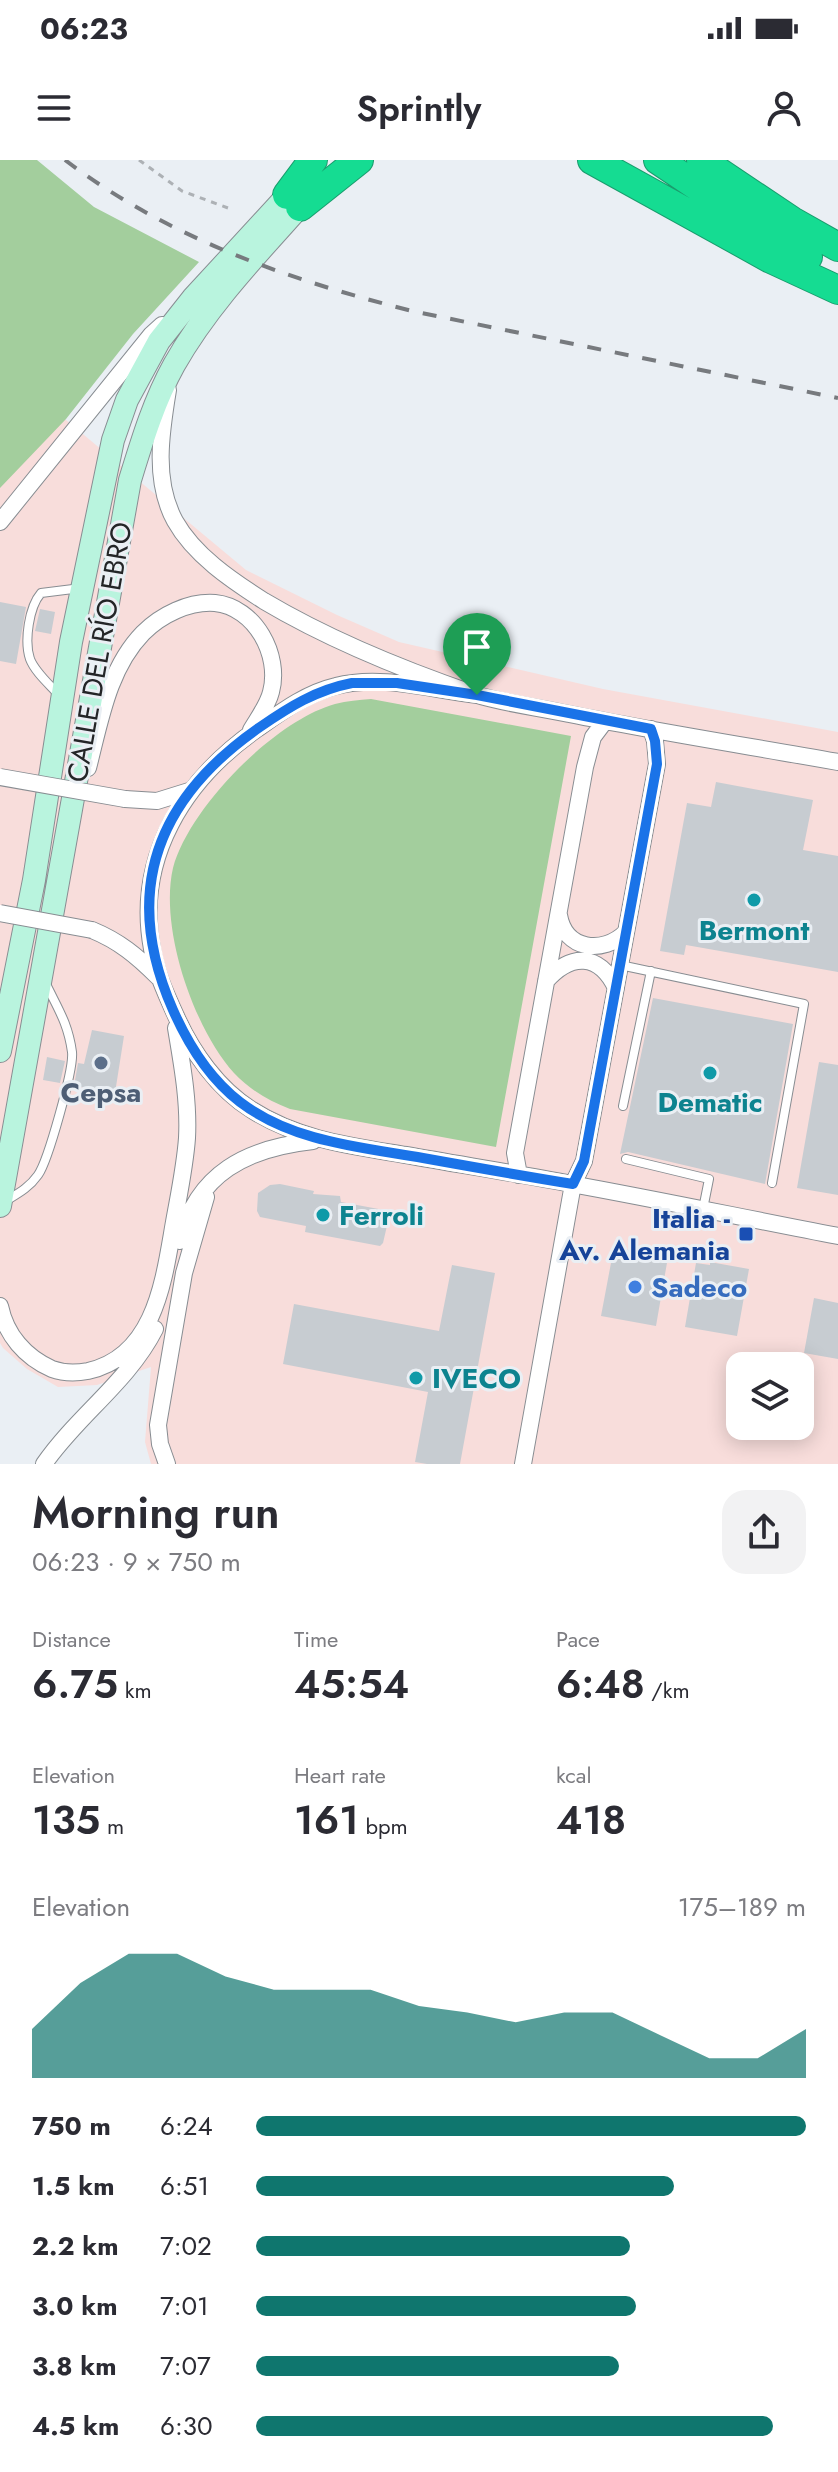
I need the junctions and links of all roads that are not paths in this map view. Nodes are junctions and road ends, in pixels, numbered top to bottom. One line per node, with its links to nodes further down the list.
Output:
1 (313, 160): 9 (highway)
2 (322, 160): 9 (main road, CALLE DEL RÍO EBRO)
3 (342, 160): 9 (main road, CALLE DEL RÍO EBRO)
4 (359, 160): 9 (highway)
5 (592, 160): 13 (highway)
6 (658, 160): 12 (highway)
7 (701, 160): 11 (highway)
8 (727, 160): 10 (highway)
9 (293, 201): 14 (main road, CALLE DEL RÍO EBRO); 15 (main road, CALLE DEL RÍO EBRO)
10 (838, 232)
11 (838, 247)
12 (838, 273)
13 (838, 290)
14 (193, 298): 16 (street); 17 (main road, CALLE DEL RÍO EBRO)
15 (172, 369): 18 (street); 26 (main road, CALLE DEL RÍO EBRO)
16 (0, 522)
17 (81, 588): 19 (main road, CALLE DEL RÍO EBRO); 19 (lane)
18 (477, 695): 20 (street); 22 (street)
19 (62, 699): 37 (main road, CALLE DEL RÍO EBRO)
20 (605, 721): 21 (street); 28 (street)
21 (651, 729): 23 (street); 29 (street)
22 (245, 737): 25 (street); 26 (street)
23 (838, 762)
24 (0, 777): 25 (street, bridge)
25 (189, 791): 33 (street)
26 (59, 886): 32 (main road, CALLE DEL RÍO EBRO)
27 (0, 913): 33 (street, bridge)
28 (558, 913): 29 (street); 34 (street)
29 (626, 932): 30 (street)
30 (620, 965): 31 (lane); 35 (street)
31 (651, 971): 38 (lane); 43 (lane)
32 (43, 977): 45 (main road, CALLE DEL RÍO EBRO); 45 (lane)
33 (159, 978): 36 (street)
34 (546, 981): 35 (street); 42 (street)
35 (616, 988): 44 (street)
36 (174, 1011): 39 (street); 48 (street)
37 (0, 1051)
38 (623, 1106)
39 (318, 1140): 41 (street); 42 (street)
40 (626, 1159): 46 (lane)
41 (218, 1175): 49 (street); 50 (street)
42 (519, 1175): 44 (street)
43 (772, 1183)
44 (573, 1184): 46 (street); 51 (street)
45 (0, 1206)
46 (703, 1210): 47 (street)
47 (838, 1236)
48 (0, 1306)
49 (44, 1464)
50 (167, 1464)
51 (523, 1464)

